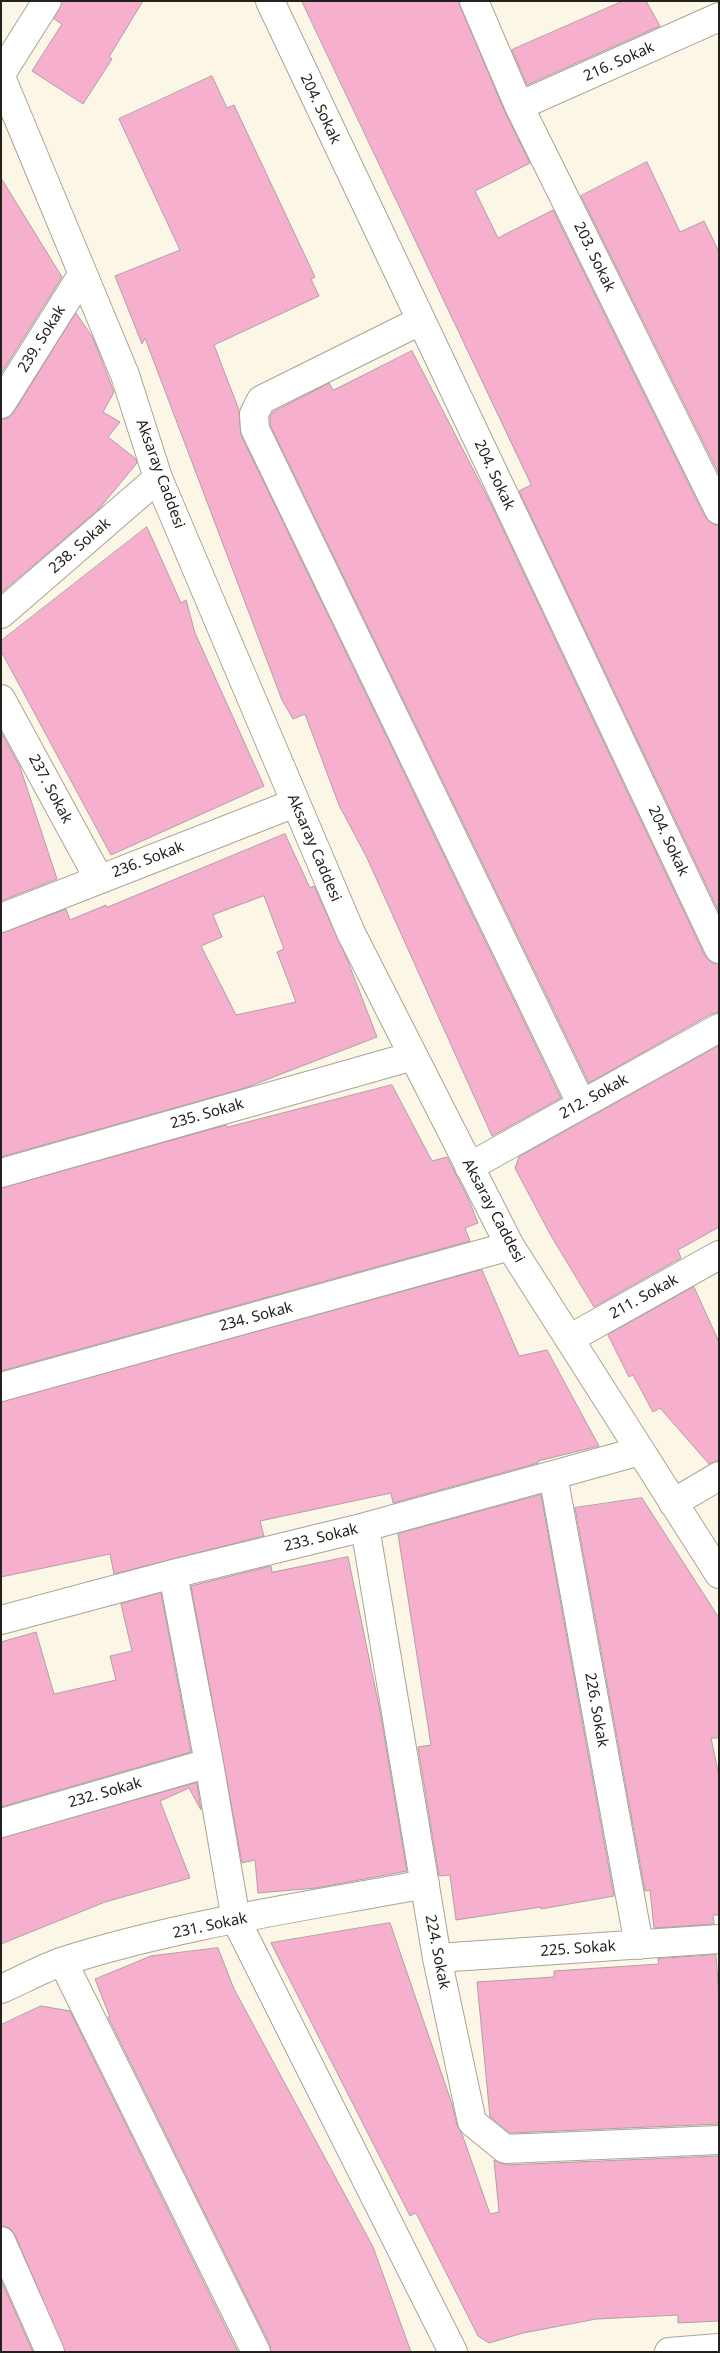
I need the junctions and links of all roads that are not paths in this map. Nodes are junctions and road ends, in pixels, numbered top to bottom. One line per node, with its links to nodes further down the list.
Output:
1 (47, 1): 5 (street)
2 (270, 1): 8 (street, 204. Sokak)
3 (474, 1): 6 (street, 203. Sokak)
4 (719, 17): 6 (street, 216. Sokak)
5 (1, 76): 7 (street, Aksaray Caddesi)
6 (520, 106): 11 (street, 203. Sokak)
7 (82, 275): 9 (street, 239. Sokak); 10 (street, Aksaray Caddesi)
8 (420, 321): 17 (street, 204. Sokak); 20 (street)
9 (1, 404)
10 (158, 478): 12 (street, 238. Sokak); 14 (street, Aksaray Caddesi)
11 (719, 510)
12 (1, 614)
13 (1, 699): 15 (street, 237. Sokak)
14 (295, 803): 15 (street, 236. Sokak); 19 (street, Aksaray Caddesi)
15 (99, 879): 16 (street, 236. Sokak)
16 (1, 918)
17 (719, 949)
18 (719, 1028): 20 (street, 212. Sokak)
19 (413, 1056): 21 (street, Aksaray Caddesi); 22 (street, 235. Sokak)
20 (581, 1103): 21 (street, 212. Sokak)
21 (469, 1167): 23 (street, Aksaray Caddesi)
22 (1, 1173)
23 (510, 1246): 25 (street, Aksaray Caddesi); 26 (street, 234. Sokak)
24 (719, 1255): 25 (street, 211. Sokak)
25 (569, 1340): 27 (street, Aksaray Caddesi)
26 (1, 1387)
27 (640, 1451): 28 (street, 233. Sokak); 30 (street, Aksaray Caddesi)
28 (553, 1475): 31 (street, 233. Sokak); 40 (street, 226. Sokak)
29 (719, 1476): 30 (street)
30 (673, 1503): 33 (street, Aksaray Caddesi)
31 (365, 1527): 32 (street, 233. Sokak); 37 (street, 224. Sokak)
32 (172, 1574): 34 (street, 233. Sokak); 35 (street)
33 (719, 1574)
34 (1, 1620)
35 (209, 1763): 36 (street, 232. Sokak); 38 (street)
36 (1, 1823)
37 (424, 1884): 38 (street, 231. Sokak); 41 (street, 224. Sokak)
38 (236, 1920): 42 (street, 231. Sokak); 49 (street)
39 (719, 1939): 40 (street, 225. Sokak)
40 (639, 1944): 41 (street, 225. Sokak)
41 (437, 1958): 44 (street, 224. Sokak)
42 (63, 1962): 43 (street, 231. Sokak); 48 (street)
43 (1, 1988)
44 (719, 2140)
45 (1, 2241): 47 (street)
46 (719, 2348): 50 (street)
47 (50, 2352)
48 (256, 2352)
49 (452, 2352)
50 (669, 2352)

